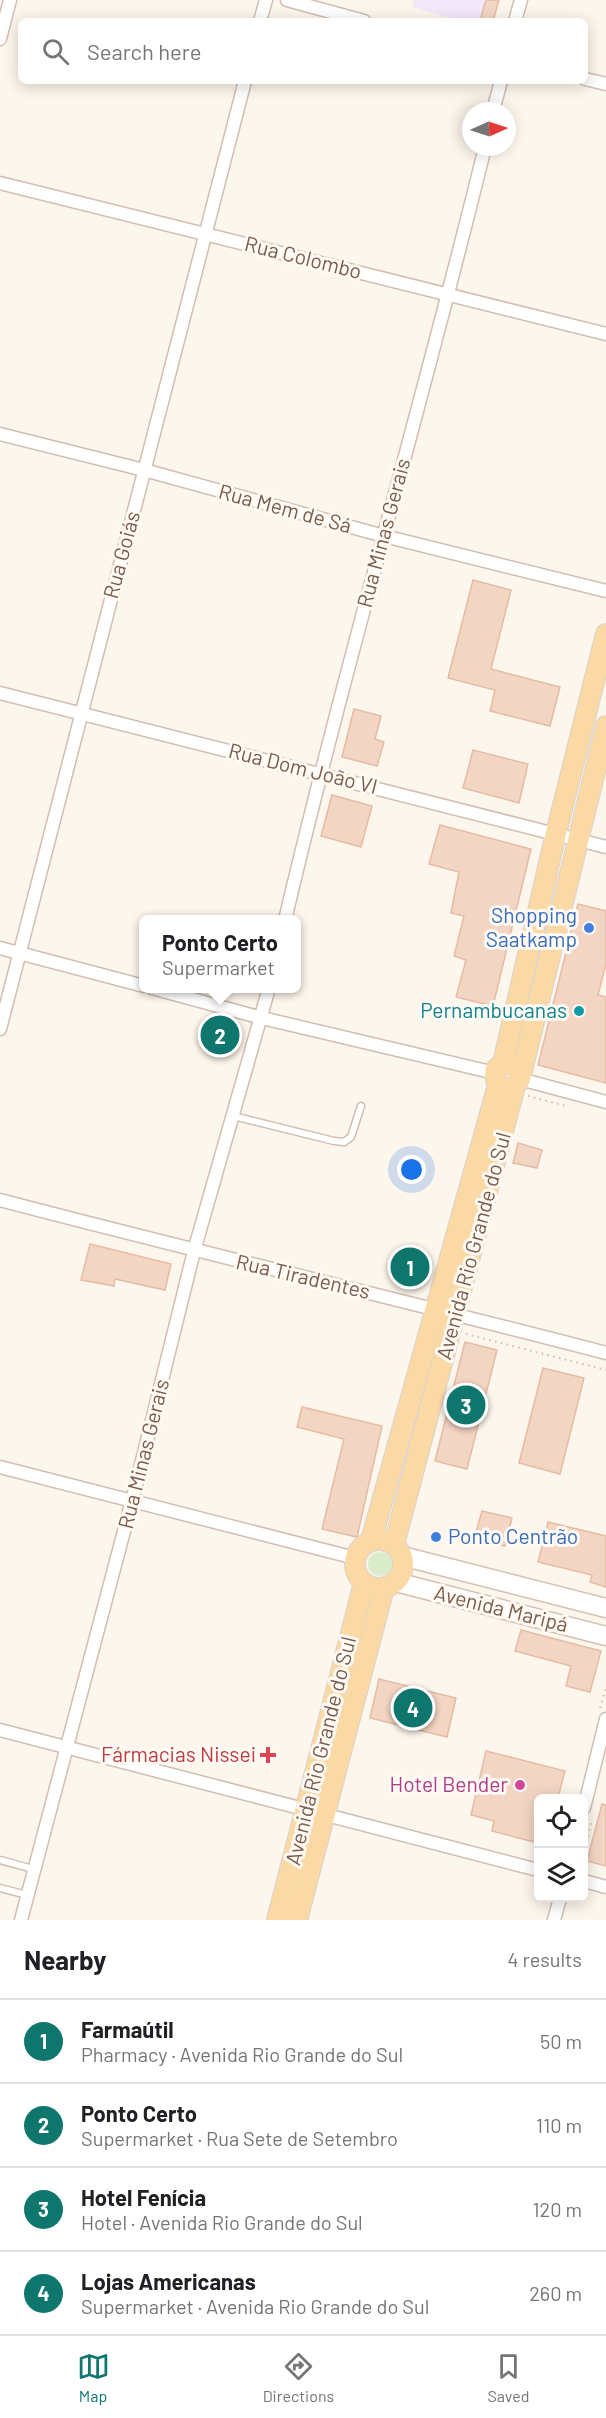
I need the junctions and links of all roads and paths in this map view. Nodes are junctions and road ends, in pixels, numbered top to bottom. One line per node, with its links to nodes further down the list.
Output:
1 (9, 0): 8 (street)
2 (266, 0): 5 (street)
3 (287, 0): 6 (street)
4 (521, 0): 7 (street)
5 (261, 18)
6 (353, 18)
7 (517, 18)
8 (0, 39)
9 (588, 80): 12 (street)
10 (244, 84): 16 (street, Rua Goiás)
11 (500, 84): 13 (street)
12 (606, 84)
13 (495, 102)
14 (483, 156): 17 (street, Rua Minas Gerais)
15 (0, 183): 16 (street, Rua Colombo)
16 (207, 233): 17 (street, Rua Colombo); 20 (street, Rua Goiás)
17 (449, 295): 18 (street, Rua Colombo); 21 (street, Rua Minas Gerais)
18 (606, 334)
19 (0, 434): 20 (street, Rua Mem de Sá)
20 (144, 470): 21 (street, Rua Mem de Sá); 25 (street, Rua Goiás)
21 (384, 536): 22 (street, Rua Mem de Sá); 27 (street, Rua Minas Gerais)
22 (606, 591)
23 (606, 634): 28 (main road, Avenida Rio Grande do Sul)
24 (0, 693): 25 (street, Rua Dom João VI)
25 (80, 714): 27 (street, Rua Dom João VI); 33 (street, Rua Goiás)
26 (606, 726): 29 (main road, Avenida Rio Grande do Sul)
27 (319, 773): 28 (street, Rua Dom João VI); 31 (street, Rua Minas Gerais)
28 (556, 833): 29 (street, Rua Dom João VI); 39 (main road, Avenida Rio Grande do Sul)
29 (578, 840): 30 (street, Rua Dom João VI); 39 (main road, Avenida Rio Grande do Sul)
30 (606, 847)
31 (286, 915)
32 (0, 948): 33 (street)
33 (20, 953): 34 (street); 38 (street, Rua Goiás)
34 (139, 985)
35 (170, 993): 37 (street)
36 (268, 993): 37 (street, Rua Minas Gerais)
37 (262, 1018): 39 (street); 43 (street, Rua Minas Gerais)
38 (0, 1029)
39 (509, 1079): 40 (street); 42 (path); 46 (main road, Avenida Rio Grande do Sul); 47 (main road, Avenida Rio Grande do Sul)
40 (606, 1102)
41 (361, 1106): 43 (lane)
42 (571, 1107)
43 (233, 1116): 45 (street, Rua Minas Gerais)
44 (0, 1200): 45 (street, Rua Tiradentes)
45 (194, 1251): 46 (street, Rua Tiradentes); 51 (street, Rua Minas Gerais)
46 (434, 1309): 47 (street, Rua Tiradentes); 52 (main road, Avenida Rio Grande do Sul)
47 (454, 1322): 48 (street, Rua Tiradentes); 49 (path); 53 (main road, Avenida Rio Grande do Sul)
48 (606, 1353)
49 (606, 1370)
50 (0, 1467): 51 (street)
51 (132, 1502): 54 (street); 61 (street, Rua Minas Gerais)
52 (371, 1541): 53 (main road); 54 (main road, Avenida Rio Grande do Sul)
53 (398, 1551): 56 (main road, Avenida Rio Grande do Sul); 57 (main road, Avenida Maripá)
54 (355, 1558): 55 (main road)
55 (364, 1583): 56 (main road); 63 (main road, Avenida Rio Grande do Sul)
56 (390, 1585): 58 (main road, Avenida Maripá); 63 (main road, Avenida Rio Grande do Sul)
57 (606, 1608)
58 (606, 1636)
59 (606, 1719): 62 (street)
60 (0, 1730): 61 (street)
61 (66, 1747): 63 (street); 65 (street, Rua Minas Gerais)
62 (587, 1794)
63 (316, 1811): 66 (street); 73 (main road, Avenida Rio Grande do Sul); 74 (main road, Avenida Rio Grande do Sul)
64 (0, 1860): 65 (lane)
65 (33, 1869): 70 (street, Rua Minas Gerais)
66 (534, 1869)
67 (588, 1882): 68 (street)
68 (606, 1887)
69 (0, 1888): 70 (lane)
70 (27, 1895): 72 (street, Rua Minas Gerais)
71 (559, 1902): 75 (street)
72 (21, 1920)
73 (277, 1920)
74 (297, 1920)
75 (555, 1920)

